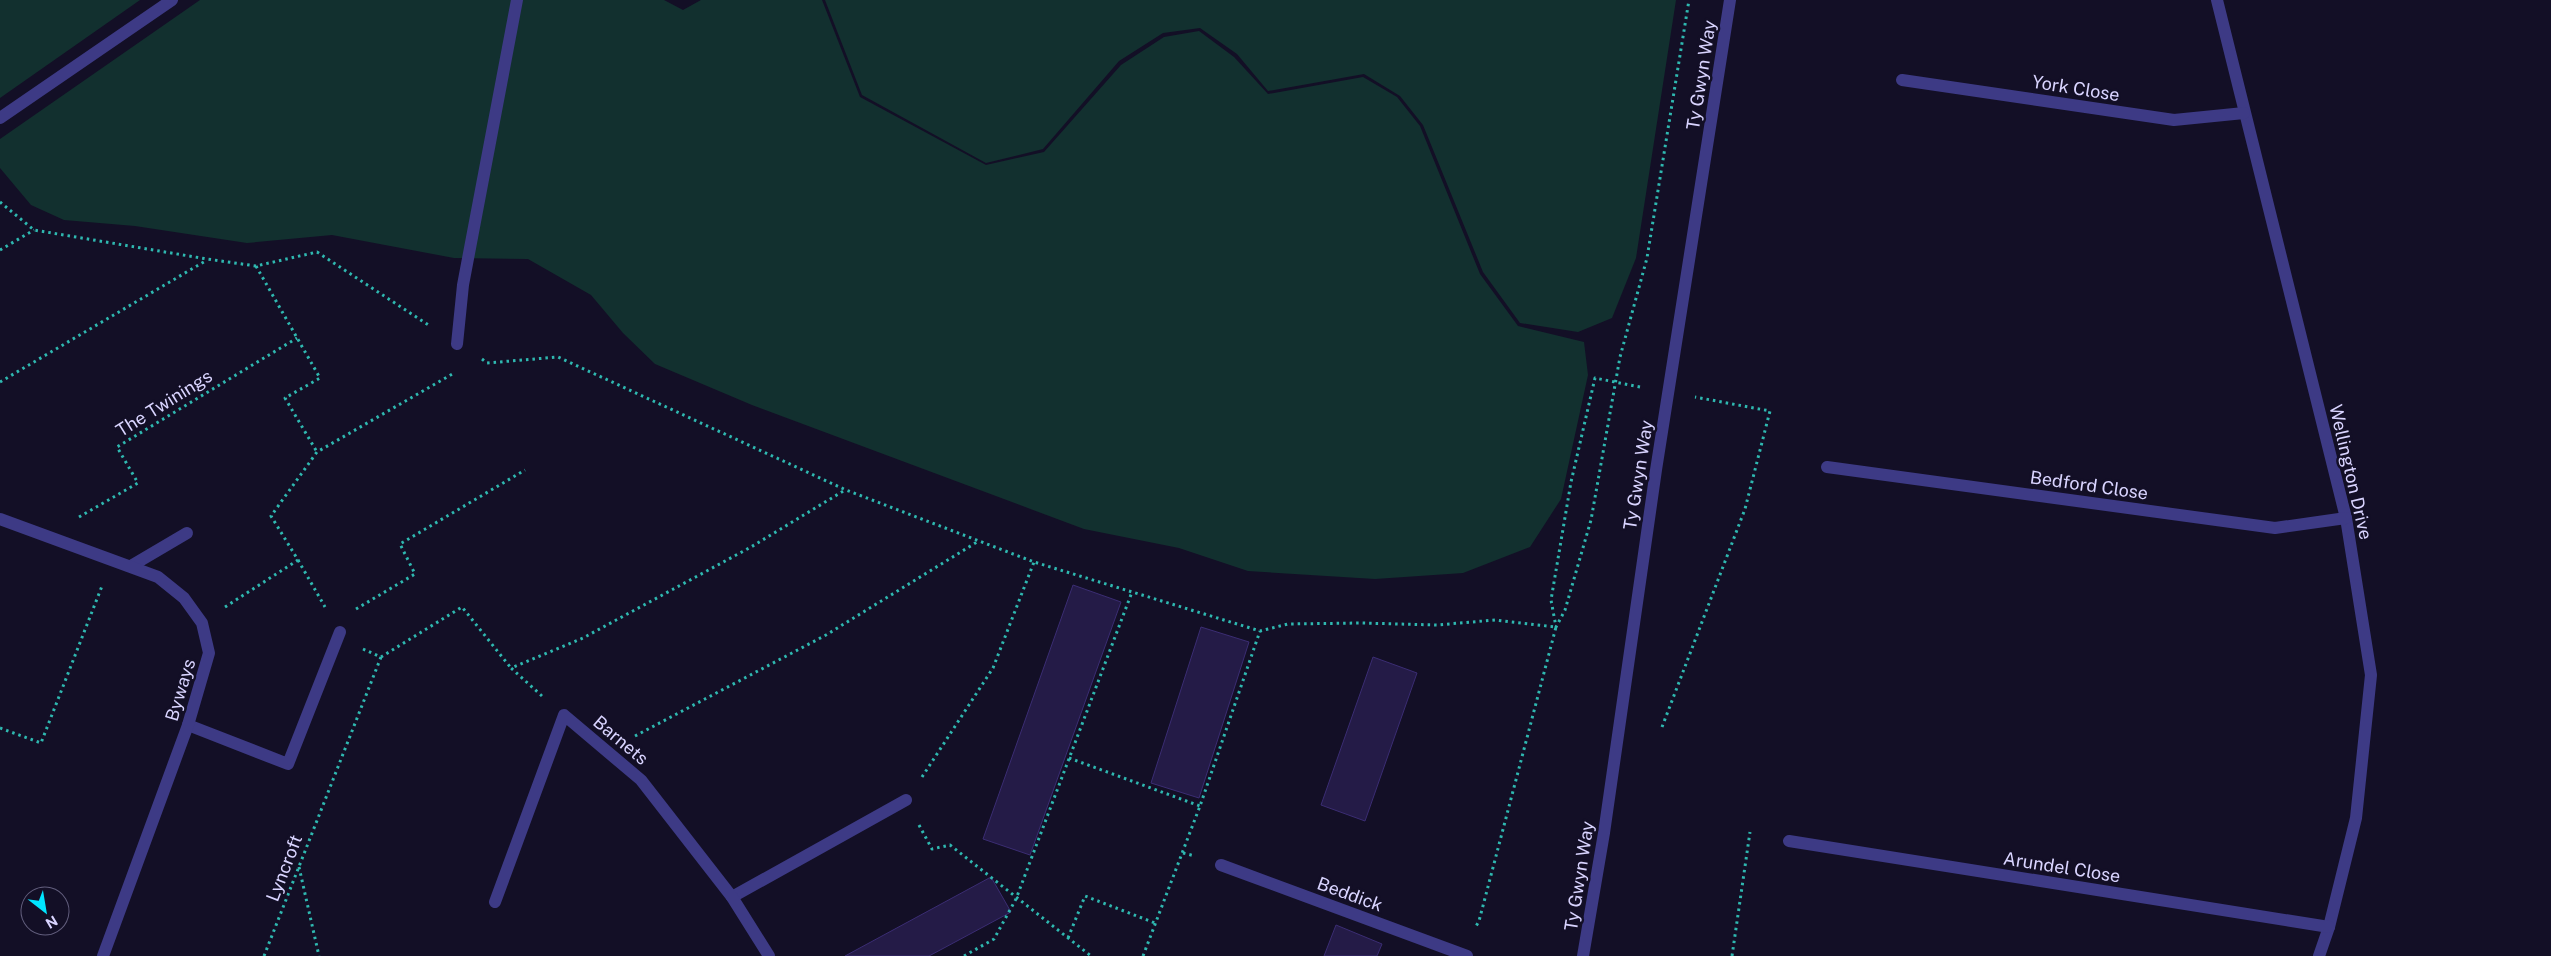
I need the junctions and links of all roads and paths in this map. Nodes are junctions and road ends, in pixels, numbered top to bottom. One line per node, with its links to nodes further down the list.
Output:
1 (172, 0): 8 (street)
2 (517, 0): 15 (street)
3 (1689, 0): 36 (path)
4 (1730, 0): 66 (street, Ty Gwyn Way)
5 (2218, 0): 7 (street, Wellington Drive)
6 (1902, 80): 7 (street, York Close)
7 (2244, 113): 24 (street, Wellington Drive)
8 (0, 118)
9 (0, 202): 10 (path)
10 (34, 230): 11 (path); 12 (path)
11 (0, 250)
12 (208, 259): 13 (path); 17 (path)
13 (256, 266): 14 (path); 15 (path)
14 (297, 338): 19 (path); 27 (path, The Twinings)
15 (458, 344): 16 (path)
16 (480, 358): 19 (path); 23 (path)
17 (0, 382)
18 (1770, 411): 42 (path)
19 (317, 452): 30 (path)
20 (1827, 467): 24 (street, Bedford Close)
21 (525, 470): 35 (path)
22 (1571, 482): 36 (path)
23 (846, 490): 28 (path); 39 (path)
24 (2346, 518): 56 (street, Wellington Drive)
25 (0, 519): 27 (street, Byways)
26 (187, 533): 32 (street)
27 (48, 535): 29 (street, Byways)
28 (978, 542): 31 (path); 44 (path)
29 (112, 559): 32 (street, Byways); 43 (path)
30 (298, 560): 34 (path); 35 (path)
31 (1034, 562): 33 (path); 46 (path)
32 (131, 566): 34 (street, Byways)
33 (1132, 592): 37 (path); 45 (path)
34 (202, 623): 41 (street, Byways)
35 (337, 627): 38 (path); 41 (street)
36 (1556, 627): 37 (path); 58 (path)
37 (1260, 631): 47 (path)
38 (381, 657): 39 (path); 51 (path, Lyncroft)
39 (511, 668): 40 (path)
40 (564, 715): 44 (street, Barnets); 54 (street)
41 (188, 724): 59 (street, Byways)
42 (1662, 727)
43 (0, 728)
44 (606, 751): 52 (street, Barnets)
45 (1069, 758): 47 (path); 53 (path)
46 (906, 800): 52 (street); 53 (path)
47 (1200, 806): 55 (path)
48 (1750, 832): 67 (path)
49 (1789, 841): 56 (street, Arundel Close)
50 (1222, 865): 58 (street, Beddick)
51 (299, 867): 60 (path, Lyncroft); 61 (path)
52 (732, 897): 62 (street, Barnets)
53 (1016, 899): 57 (path); 63 (path)
54 (495, 902)
55 (1155, 923): 57 (path); 65 (path)
56 (2329, 927): 68 (street, Wellington Drive)
57 (1068, 938): 64 (path)
58 (1462, 955)
59 (103, 956)
60 (264, 956)
61 (319, 956)
62 (769, 956)
63 (964, 956)
64 (1092, 956)
65 (1143, 956)
66 (1583, 956)
67 (1732, 956)
68 (2320, 956)

